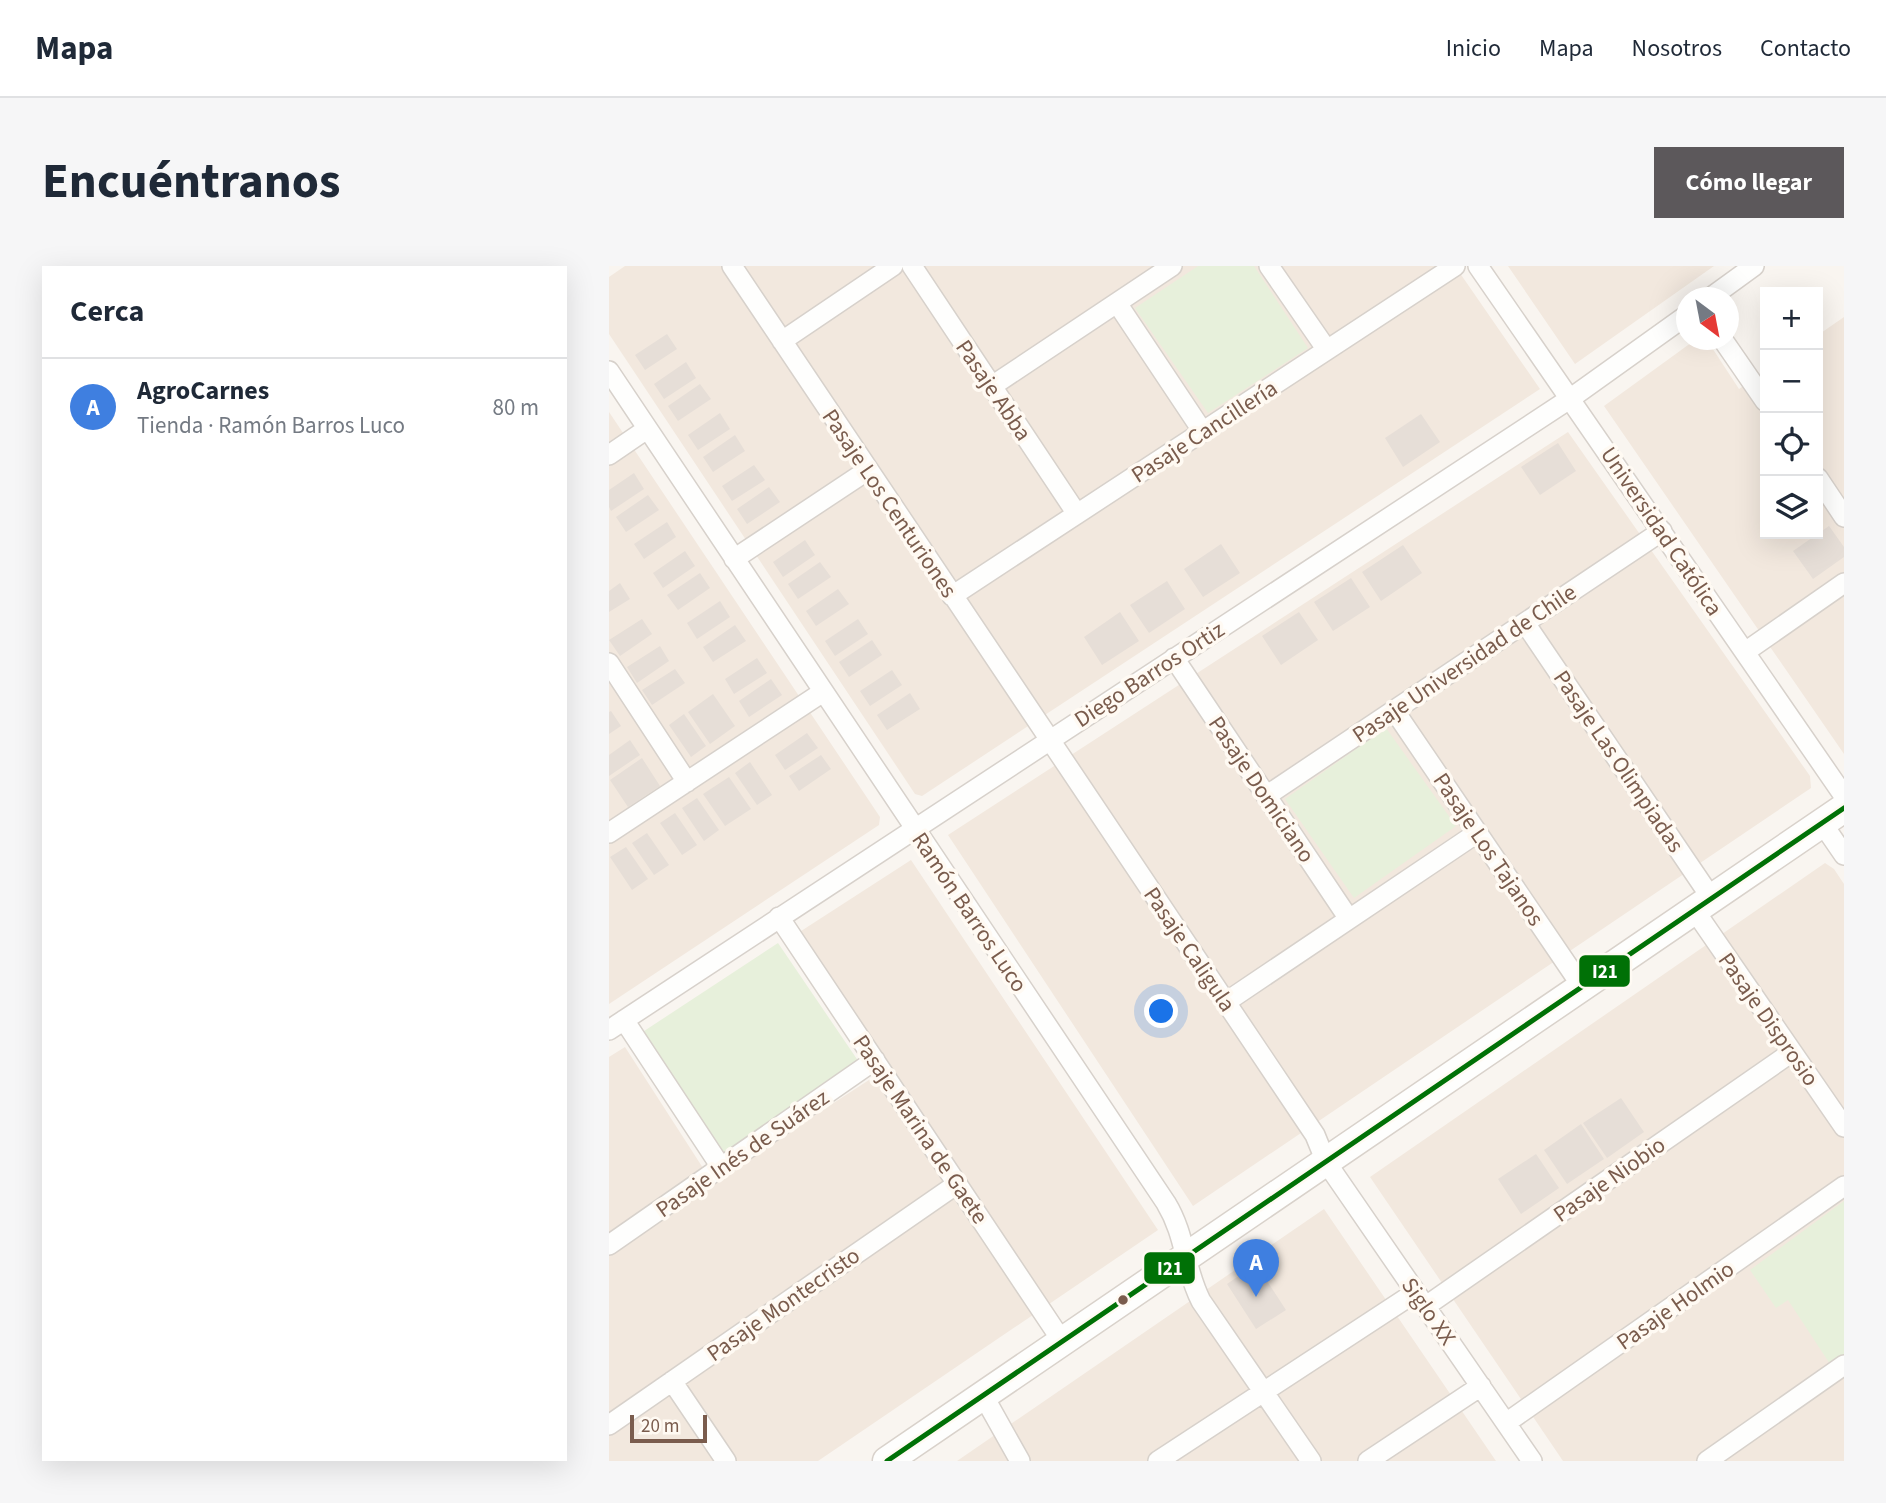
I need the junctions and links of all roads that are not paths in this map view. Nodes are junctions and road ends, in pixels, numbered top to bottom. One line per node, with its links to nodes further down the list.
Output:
1 (732, 266): 12 (street, Pasaje Los Centuriones)
2 (893, 266): 12 (street)
3 (912, 266): 16 (street, Pasaje Abba)
4 (1172, 266): 10 (street)
5 (1269, 266): 13 (street)
6 (1455, 266): 13 (street, Pasaje Cancillería)
7 (1478, 266): 18 (street, Universidad Católica)
8 (1754, 266): 9 (street)
9 (1725, 287)
10 (1117, 303): 16 (street); 20 (street)
11 (1676, 322): 18 (street, Diego Barros Ortiz)
12 (782, 341): 22 (street, Pasaje Los Centuriones)
13 (1327, 350): 20 (street, Pasaje Cancillería)
14 (1730, 350): 17 (street)
15 (609, 371): 19 (street, Ramón Barros Luco)
16 (992, 386): 24 (street, Pasaje Abba)
17 (1760, 394)
18 (1571, 398): 26 (street, Universidad Católica); 32 (street, Diego Barros Ortiz)
19 (647, 429): 21 (street); 27 (street, Ramón Barros Luco)
20 (1203, 432): 24 (street, Pasaje Cancillería)
21 (609, 455)
22 (868, 470): 27 (street); 29 (street, Pasaje Los Centuriones)
23 (1823, 486): 25 (street)
24 (1077, 514): 29 (street, Pasaje Cancillería)
25 (1844, 517)
26 (1662, 531): 30 (street, Pasaje Universidad de Chile); 31 (street, Universidad Católica)
27 (734, 559): 34 (street, Ramón Barros Luco)
28 (1844, 583): 31 (street)
29 (952, 596): 36 (street, Pasaje Los Centuriones)
30 (1525, 623): 35 (street, Pasaje Universidad de Chile); 45 (street, Pasaje Las Olimpiadas)
31 (1745, 652): 39 (street, Universidad Católica)
32 (1174, 658): 36 (street, Diego Barros Ortiz); 38 (street, Pasaje Domiciano)
33 (609, 663): 37 (street)
34 (823, 692): 37 (street); 41 (street, Ramón Barros Luco)
35 (1394, 710): 38 (street, Pasaje Universidad de Chile); 43 (street, Pasaje Los Tajanos)
36 (1049, 740): 41 (street, Diego Barros Ortiz); 49 (street, Pasaje Caligula)
37 (687, 782): 42 (street)
38 (1266, 796): 47 (street, Pasaje Domiciano)
39 (1844, 796)
40 (1833, 816): 44 (street); 45 (street)
41 (914, 828): 46 (street, Diego Barros Ortiz); 59 (street, Ramón Barros Luco)
42 (609, 833)
43 (1477, 833): 47 (street); 48 (street, Pasaje Los Tajanos)
44 (1844, 855)
45 (1703, 905): 48 (street); 51 (street, Pasaje Disprosio)
46 (779, 917): 50 (street, Diego Barros Ortiz); 52 (street, Pasaje Marina de Gaete)
47 (1349, 919): 49 (street)
48 (1583, 988): 54 (street)
49 (1226, 1002): 54 (street, Pasaje Caligula)
50 (616, 1025): 55 (street)
51 (1792, 1052): 53 (street, Pasaje Disprosio); 60 (street, Pasaje Niobio)
52 (875, 1060): 55 (street, Pasaje Inés de Suárez); 56 (street, Pasaje Marina de Gaete)
53 (1844, 1127)
54 (1326, 1161): 59 (street); 60 (street, Siglo XX)
55 (721, 1167): 58 (street, Pasaje Inés de Suárez)
56 (957, 1184): 61 (street, Pasaje Marina de Gaete); 63 (street, Pasaje Montecristo)
57 (1844, 1186): 67 (street, Pasaje Holmio)
58 (609, 1245)
59 (1187, 1255): 61 (street); 65 (street, Ramón Barros Luco)
60 (1421, 1299): 64 (street, Siglo XX); 65 (street, Pasaje Niobio)
61 (1062, 1341): 66 (street)
62 (1844, 1365): 76 (street)
63 (672, 1381): 68 (street, Pasaje Montecristo); 69 (street)
64 (1481, 1386): 67 (street, Siglo XX); 74 (street)
65 (1263, 1392): 72 (street, Pasaje Niobio); 73 (street, Ramón Barros Luco)
66 (983, 1395): 70 (street); 71 (street)
67 (1506, 1423): 75 (street, Siglo XX)
68 (609, 1424)
69 (726, 1461)
70 (887, 1461)
71 (1020, 1461)
72 (1158, 1461)
73 (1311, 1461)
74 (1368, 1461)
75 (1532, 1461)
76 (1707, 1461)

